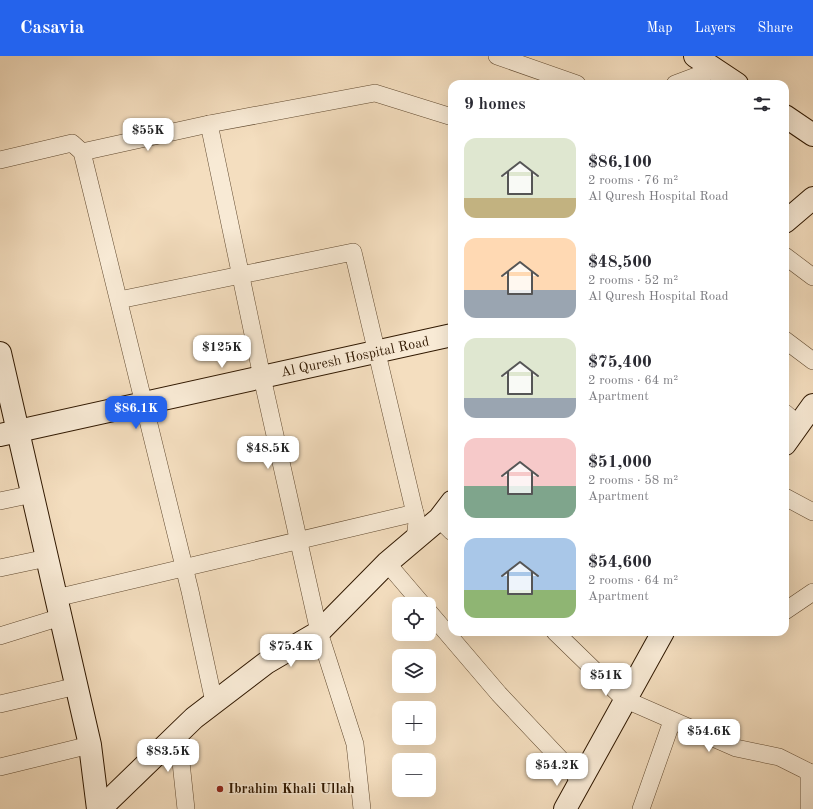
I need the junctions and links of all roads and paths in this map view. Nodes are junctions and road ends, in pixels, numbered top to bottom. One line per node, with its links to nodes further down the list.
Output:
1 (497, 56): 4 (street)
2 (696, 56): 3 (street)
3 (715, 69): 5 (street); 6 (street)
4 (566, 80)
5 (686, 80)
6 (731, 80)
7 (448, 116): 9 (street)
8 (789, 119): 10 (street)
9 (209, 124): 11 (street); 16 (street)
10 (813, 135)
11 (82, 152): 12 (street); 18 (street)
12 (0, 160)
13 (813, 198): 14 (street)
14 (789, 219)
15 (789, 259): 17 (street)
16 (241, 276): 18 (street); 21 (street); 24 (street)
17 (813, 277)
18 (119, 300): 25 (street)
19 (448, 336): 21 (street, Al Quresh Hospital Road)
20 (789, 343): 23 (street)
21 (378, 352): 24 (street, Al Quresh Hospital Road); 34 (street)
22 (1, 360): 29 (street)
23 (813, 361)
24 (262, 377): 25 (street, Al Quresh Hospital Road); 37 (street)
25 (145, 403): 29 (street, Al Quresh Hospital Road); 41 (street)
26 (813, 405): 27 (street)
27 (792, 419): 28 (street)
28 (789, 430)
29 (9, 433): 30 (street)
30 (32, 494): 32 (street); 38 (street)
31 (789, 499): 33 (street)
32 (0, 501)
33 (813, 512)
34 (415, 513): 36 (street); 37 (street)
35 (446, 525): 36 (street)
36 (415, 539): 39 (street)
37 (298, 541): 41 (street); 47 (street)
38 (47, 558): 40 (street); 44 (street)
39 (387, 563): 43 (street); 47 (street)
40 (0, 568)
41 (184, 568): 44 (street); 55 (street)
42 (813, 592): 45 (street)
43 (416, 597)
44 (59, 608): 49 (street); 53 (street)
45 (789, 608)
46 (436, 620): 48 (street)
47 (320, 632): 55 (street); 65 (street)
48 (448, 634)
49 (0, 636)
50 (449, 636): 62 (street)
51 (559, 636): 54 (street)
52 (657, 636): 54 (street)
53 (77, 686): 56 (street); 59 (street)
54 (624, 699): 57 (street); 62 (street)
55 (214, 702): 58 (street)
56 (0, 704)
57 (672, 721): 61 (street); 67 (street)
58 (178, 734): 63 (street); 64 (street)
59 (90, 745): 60 (street); 63 (street)
60 (0, 766)
61 (811, 775): 68 (street)
62 (580, 780): 66 (street)
63 (99, 809)
64 (186, 809)
65 (362, 809)
66 (565, 809)
67 (641, 809)
68 (809, 809)

